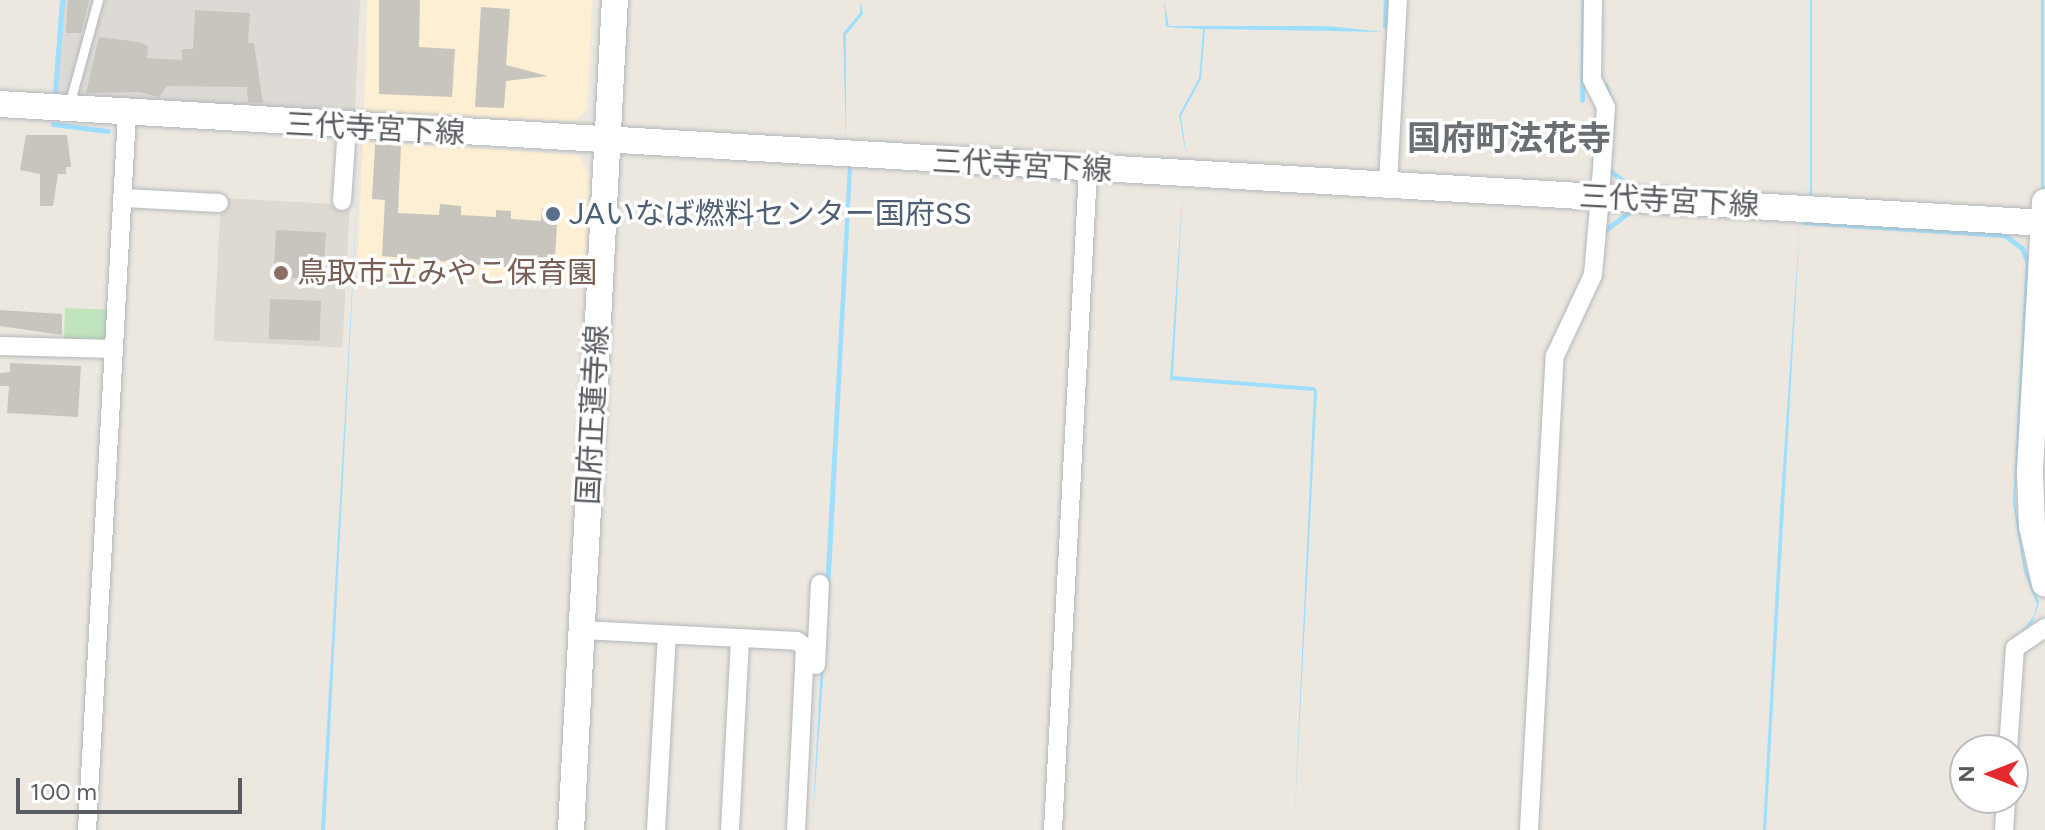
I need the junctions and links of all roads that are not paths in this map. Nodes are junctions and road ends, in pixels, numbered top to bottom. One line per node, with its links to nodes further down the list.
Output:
1 (98, 0): 6 (lane)
2 (615, 0): 9 (main road, 国府正蓮寺線)
3 (1398, 0): 11 (street)
4 (1593, 0): 12 (street)
5 (0, 104): 6 (main road, 三代寺宮下線)
6 (68, 109): 7 (main road, 三代寺宮下線)
7 (127, 114): 8 (main road, 三代寺宮下線); 13 (street)
8 (347, 128): 9 (main road, 三代寺宮下線); 14 (street)
9 (606, 140): 10 (main road, 三代寺宮下線); 23 (main road, 国府正蓮寺線)
10 (1088, 170): 11 (main road, 三代寺宮下線); 33 (street)
11 (1388, 183): 12 (main road, 三代寺宮下線)
12 (1600, 197): 16 (main road, 三代寺宮下線); 34 (street)
13 (124, 198): 15 (street); 19 (street)
14 (342, 201)
15 (219, 203)
16 (2045, 216): 17 (main road)
17 (2041, 319): 21 (main road)
18 (0, 346): 19 (street)
19 (114, 349): 27 (street)
20 (820, 584): 32 (street)
21 (2045, 584)
22 (2045, 628): 26 (street)
23 (582, 630): 24 (street); 28 (main road, 国府正蓮寺線)
24 (667, 635): 25 (street); 29 (street)
25 (740, 638): 30 (street); 31 (street)
26 (2009, 734)
27 (87, 830)
28 (571, 830)
29 (656, 830)
30 (730, 830)
31 (796, 830)
32 (806, 830)
33 (1053, 830)
34 (1529, 830)

